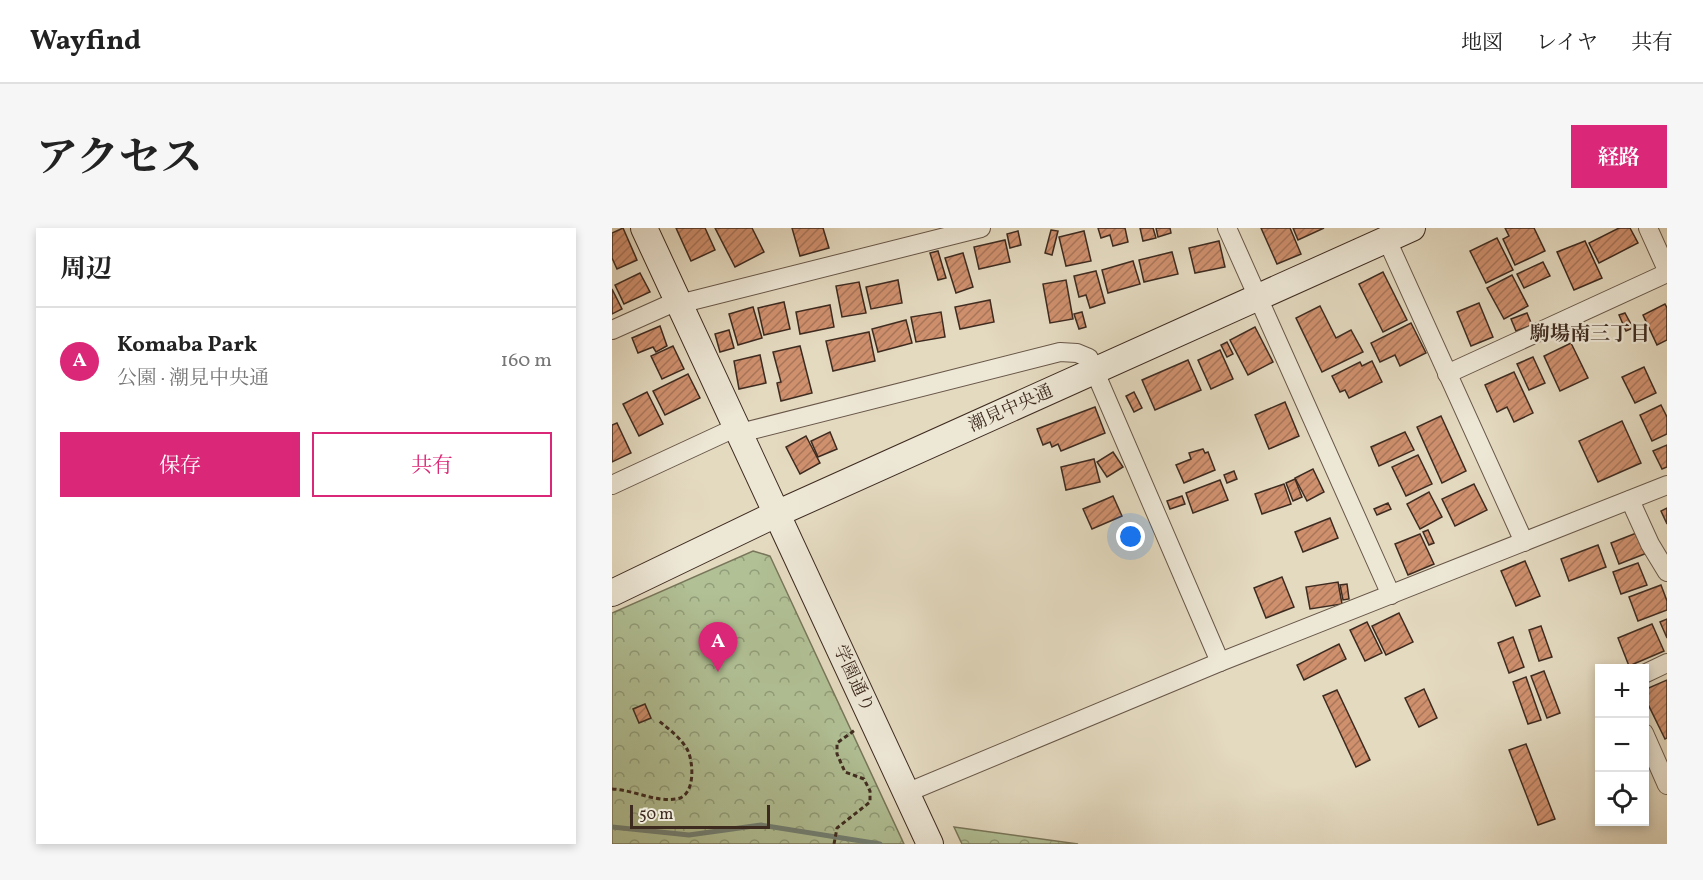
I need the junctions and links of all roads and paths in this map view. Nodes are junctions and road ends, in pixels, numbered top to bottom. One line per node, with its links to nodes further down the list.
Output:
1 (644, 228): 9 (street, 学園通り)
2 (981, 228): 9 (street)
3 (1227, 228): 8 (street)
4 (1412, 228): 6 (street, 潮見中央通)
5 (1648, 228): 7 (street)
6 (1387, 240): 8 (street, 潮見中央通); 12 (street)
7 (1667, 272): 12 (street)
8 (1258, 298): 11 (street, 潮見中央通); 21 (street)
9 (678, 302): 10 (street); 13 (street, 学園通り)
10 (612, 330)
11 (1095, 371): 13 (street); 17 (street, 潮見中央通); 22 (street)
12 (1448, 374): 18 (street)
13 (738, 430): 14 (street); 17 (street, 学園通り)
14 (612, 485)
15 (1667, 485): 16 (street)
16 (1630, 500): 18 (street); 19 (street)
17 (776, 514): 20 (street, 潮見中央通); 26 (street, 学園通り)
18 (1524, 542): 21 (street)
19 (1667, 573)
20 (612, 593)
21 (1391, 595): 22 (street)
22 (1221, 662): 30 (street)
23 (1667, 663): 24 (street)
24 (1649, 672)
25 (659, 721): 29 (path)
26 (874, 724): 30 (street, 学園通り); 31 (path)
27 (1649, 744): 28 (street)
28 (1667, 785)
29 (612, 789)
30 (906, 793): 32 (street, 学園通り)
31 (834, 842)
32 (930, 844)

